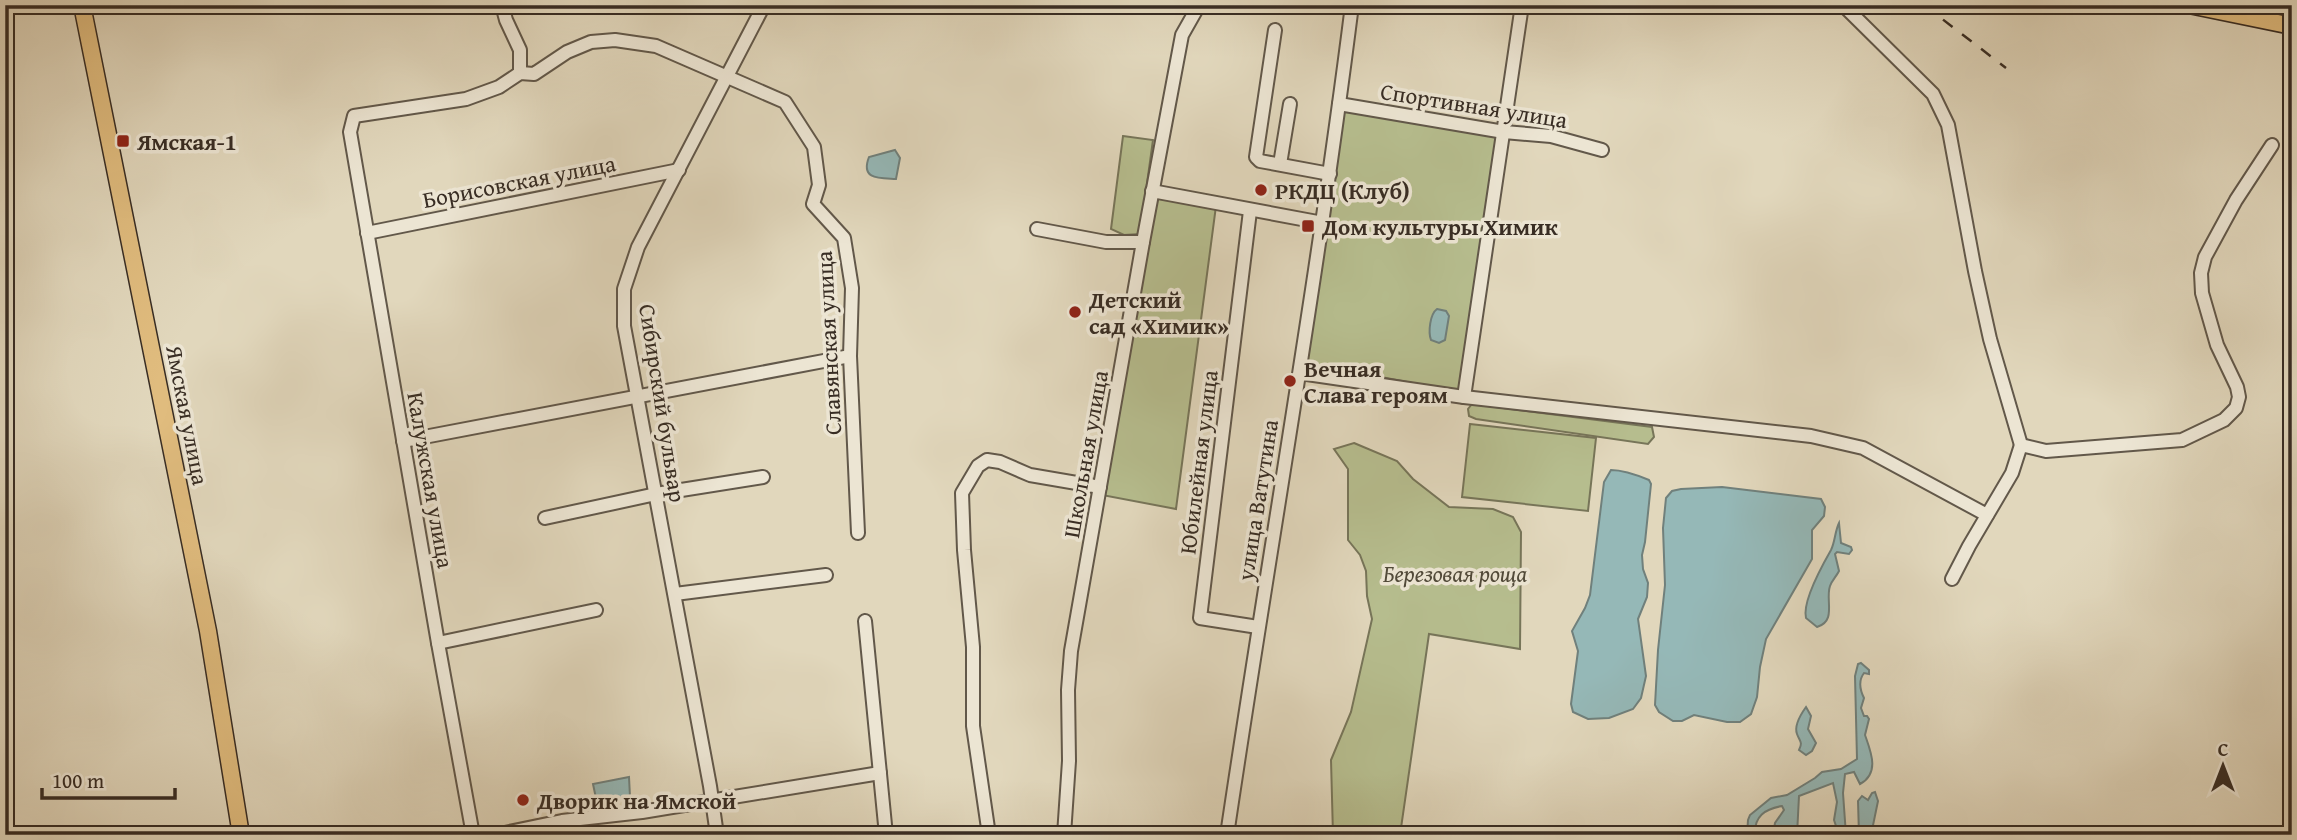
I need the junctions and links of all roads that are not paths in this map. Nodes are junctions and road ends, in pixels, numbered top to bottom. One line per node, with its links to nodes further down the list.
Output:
1 (82, 5): 49 (main road, Ямская улица)
2 (502, 5): 11 (street)
3 (764, 5): 12 (street, Сибирский бульвар)
4 (1199, 5): 22 (street, Школьная улица)
5 (1352, 5): 14 (street, улица Ватутина)
6 (1522, 5): 15 (street)
7 (1843, 5): 33 (street)
8 (2189, 5): 9 (main road)
9 (2292, 26)
10 (1275, 30): 19 (street)
11 (520, 73): 12 (street, Славянская улица); 16 (street, Славянская улица)
12 (728, 75): 20 (street, Сибирский бульвар); 28 (street, Славянская улица)
13 (1290, 104): 19 (street)
14 (1339, 104): 15 (street, Спортивная улица); 21 (street, улица Ватутина)
15 (1504, 131): 18 (street, Спортивная улица); 30 (street)
16 (350, 132): 26 (street, Калужская улица)
17 (2272, 145): 33 (street)
18 (1601, 150)
19 (1280, 164): 21 (street)
20 (679, 170): 26 (street, Борисовская улица); 31 (street, Сибирский бульвар)
21 (1330, 174): 24 (street, улица Ватутина)
22 (1152, 191): 23 (street); 27 (street, Школьная улица)
23 (1250, 211): 24 (street); 45 (street, Юбилейная улица)
24 (1323, 223): 29 (street, улица Ватутина)
25 (1037, 229): 27 (street)
26 (367, 233): 32 (street, Калужская улица)
27 (1143, 242): 35 (street, Школьная улица)
28 (850, 356): 31 (street); 39 (street, Славянская улица)
29 (1300, 373): 30 (street); 45 (street, улица Ватутина)
30 (1464, 397): 37 (street)
31 (638, 398): 32 (street); 36 (street, Сибирский бульвар)
32 (403, 441): 46 (street, Калужская улица)
33 (2021, 445): 37 (street)
34 (763, 477): 36 (street)
35 (1100, 487): 54 (street); 55 (street, Школьная улица)
36 (656, 494): 38 (street); 42 (street, Сибирский бульвар)
37 (1987, 515): 41 (street)
38 (545, 518)
39 (858, 533)
40 (826, 575): 42 (street)
41 (1952, 579)
42 (675, 594): 48 (street, Сибирский бульвар)
43 (596, 610): 46 (street)
44 (865, 621): 47 (street)
45 (1258, 627): 56 (street, улица Ватутина)
46 (438, 643): 50 (street, Калужская улица)
47 (880, 773): 48 (street); 53 (street)
48 (712, 801): 51 (street); 52 (street, Сибирский бульвар)
49 (241, 835)
50 (473, 835)
51 (495, 835)
52 (717, 835)
53 (886, 835)
54 (989, 835)
55 (1064, 835)
56 (1227, 835)

